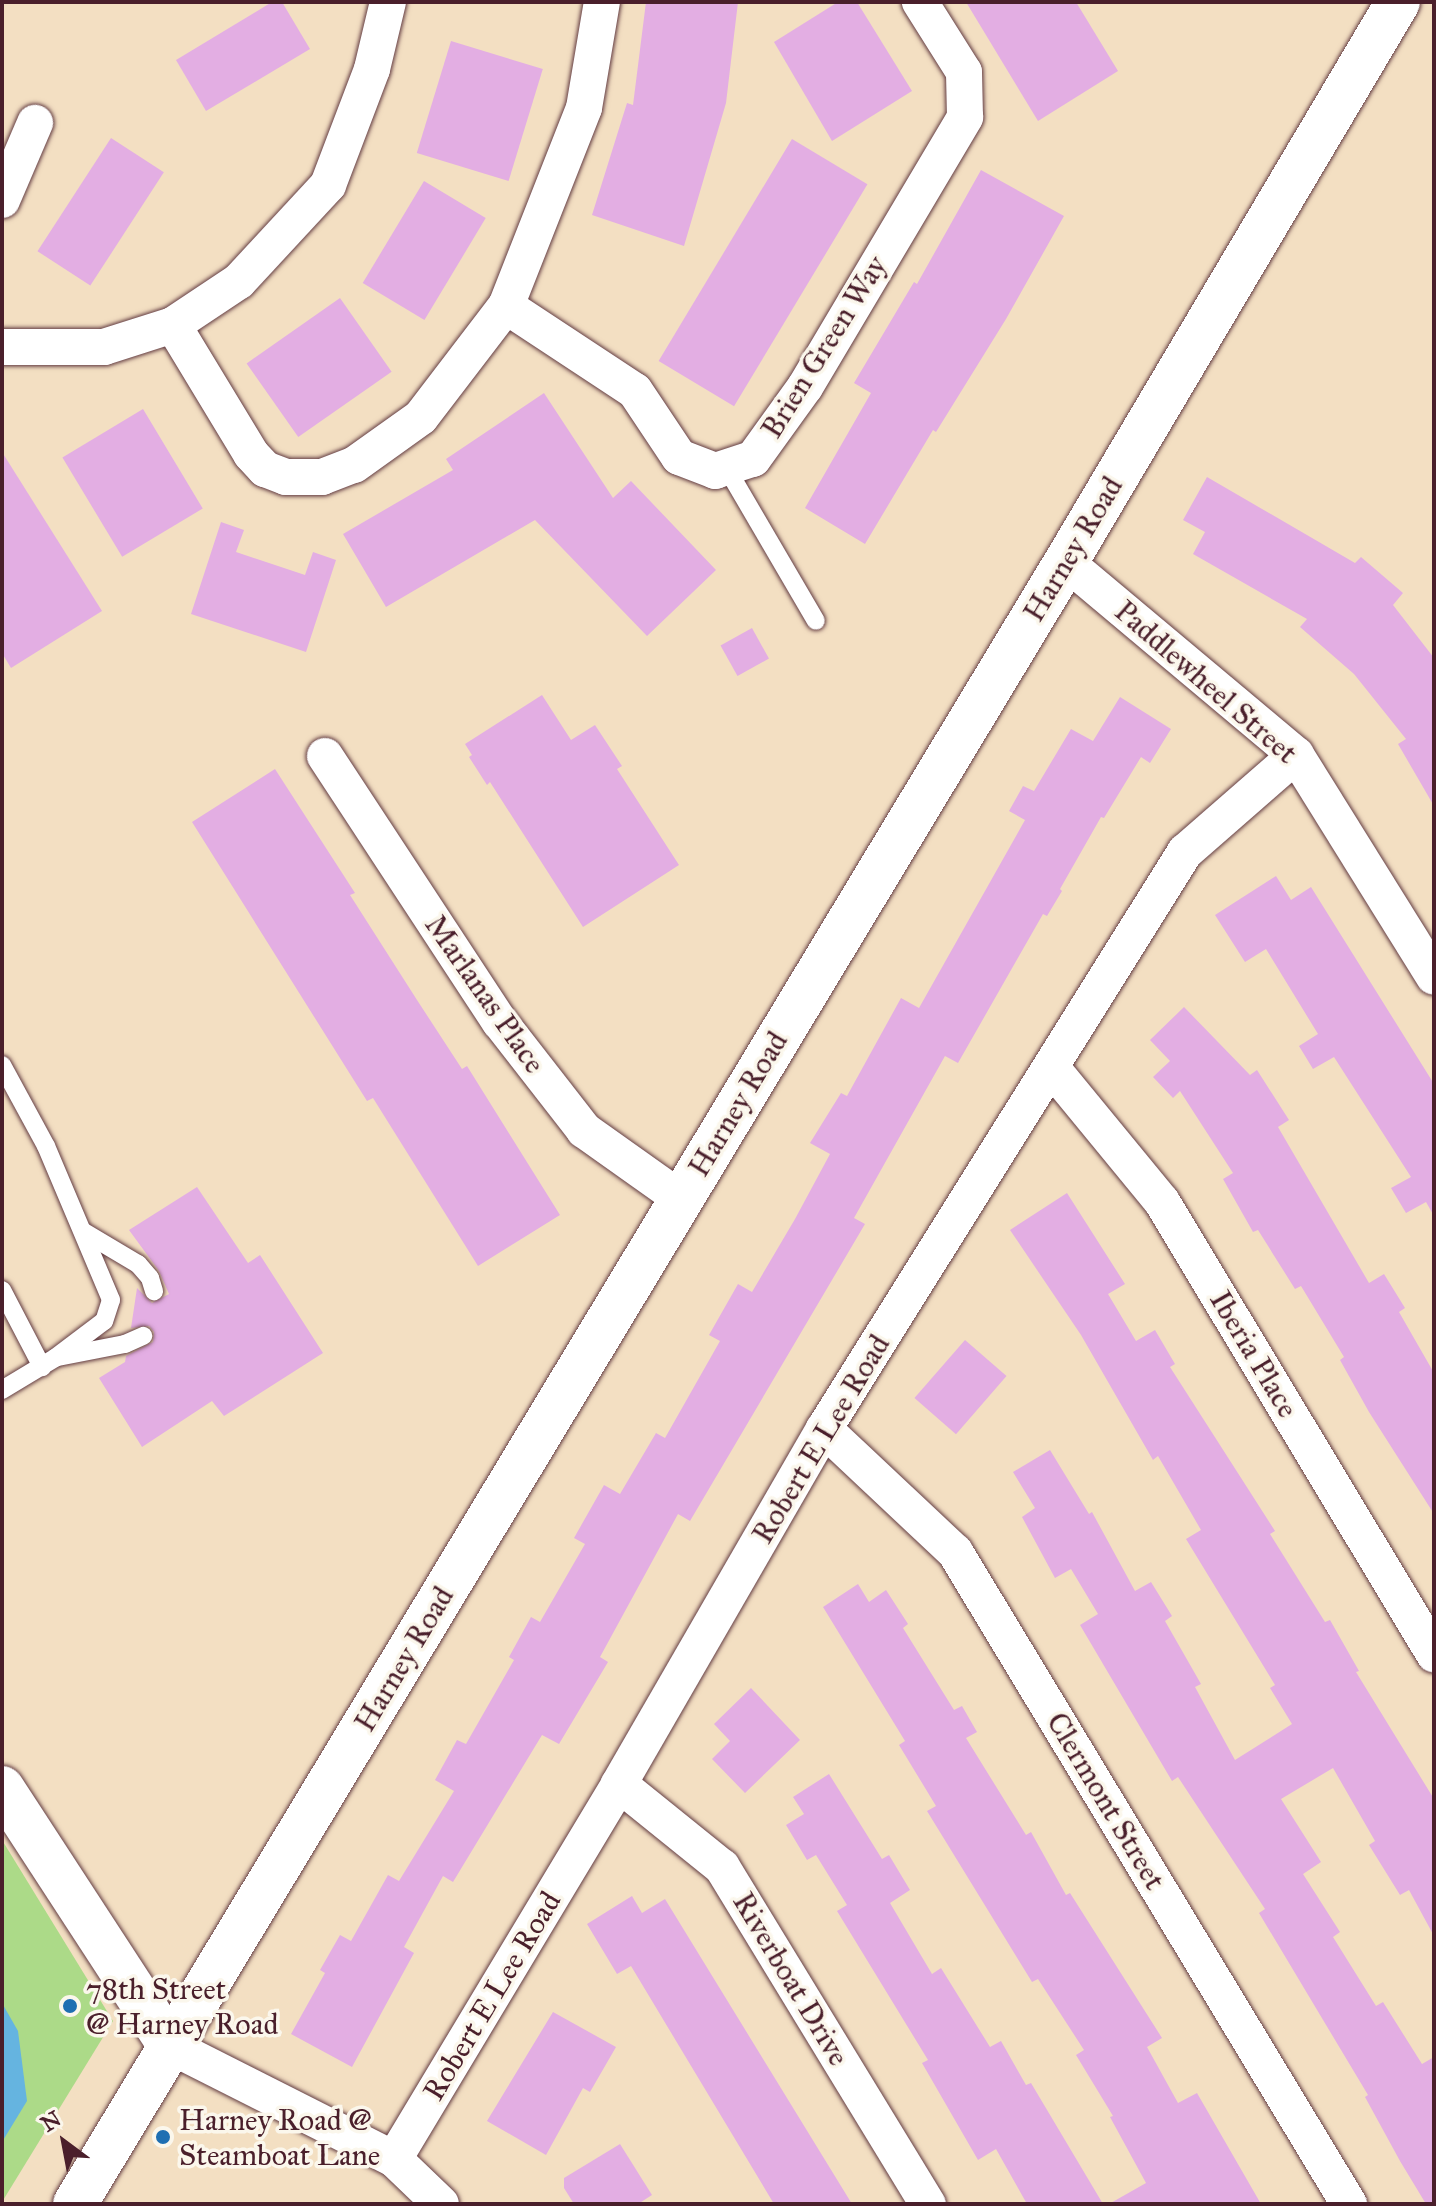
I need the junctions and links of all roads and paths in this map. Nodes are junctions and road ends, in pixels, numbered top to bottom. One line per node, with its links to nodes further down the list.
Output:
1 (388, 2): 8 (street)
2 (602, 2): 7 (street)
3 (920, 2): 10 (street, Brien Green Way)
4 (1398, 2): 11 (street, Harney Road)
5 (35, 123): 6 (street)
6 (2, 200)
7 (506, 306): 8 (street); 10 (street)
8 (173, 325): 9 (street)
9 (2, 347)
10 (726, 467): 12 (lane)
11 (1066, 562): 13 (street, Paddlewheel Street); 18 (street, Harney Road)
12 (816, 621)
13 (1296, 755): 15 (street, Paddlewheel Street); 17 (street, Robert E Lee Road)
14 (325, 756): 18 (street, Marlanas Place)
15 (1434, 977)
16 (2, 1065): 19 (lane)
17 (1052, 1068): 25 (street, Robert E Lee Road); 26 (street, Iberia Place)
18 (681, 1199): 29 (street, Harney Road)
19 (84, 1232): 21 (lane); 23 (lane)
20 (2, 1290): 23 (lane)
21 (154, 1291)
22 (143, 1336): 23 (lane)
23 (48, 1362): 24 (lane)
24 (2, 1390)
25 (824, 1429): 27 (street, Robert E Lee Road); 34 (street, Clermont Street)
26 (1434, 1654)
27 (619, 1784): 30 (street, Robert E Lee Road); 33 (street, Riverboat Drive)
28 (2, 1788): 29 (street)
29 (170, 2046): 30 (street); 31 (street, Harney Road)
30 (394, 2159): 32 (street)
31 (75, 2204)
32 (441, 2204)
33 (928, 2204)
34 (1349, 2204)

